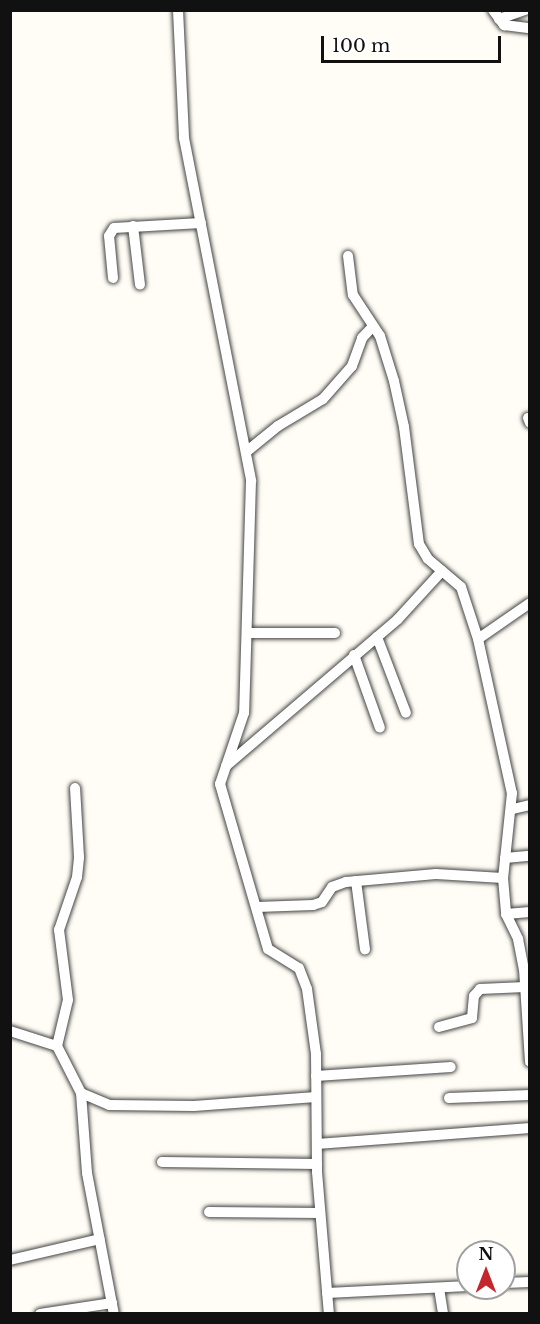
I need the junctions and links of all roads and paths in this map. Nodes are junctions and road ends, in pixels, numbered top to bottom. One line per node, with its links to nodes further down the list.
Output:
1 (178, 10): 5 (street)
2 (525, 10): 3 (street)
3 (496, 15): 4 (street)
4 (530, 28)
5 (201, 223): 6 (street); 11 (street)
6 (133, 226): 8 (street); 9 (street)
7 (348, 256): 10 (street)
8 (113, 278)
9 (140, 285)
10 (373, 326): 11 (street); 12 (street)
11 (246, 452): 14 (street)
12 (442, 572): 16 (street); 17 (street)
13 (530, 603): 17 (street)
14 (248, 633): 15 (street); 21 (street)
15 (335, 633)
16 (377, 637): 18 (street); 19 (street)
17 (478, 639): 24 (street)
18 (354, 656): 20 (street); 21 (street)
19 (406, 713)
20 (380, 728)
21 (225, 766): 29 (street)
22 (75, 789): 36 (street)
23 (530, 805): 24 (street)
24 (513, 809): 26 (street)
25 (530, 856): 26 (street)
26 (505, 858): 27 (street)
27 (503, 878): 28 (street); 31 (street)
28 (356, 881): 29 (street); 32 (street)
29 (257, 907): 40 (street)
30 (530, 912): 31 (street)
31 (506, 914): 33 (street)
32 (365, 949)
33 (525, 987): 34 (street); 37 (street)
34 (439, 1027)
35 (10, 1031): 36 (street)
36 (57, 1046): 41 (street)
37 (529, 1050): 38 (street)
38 (530, 1062)
39 (451, 1067): 40 (street)
40 (316, 1076): 43 (street)
41 (81, 1093): 43 (street); 51 (street)
42 (530, 1095): 44 (street)
43 (316, 1097): 46 (street)
44 (449, 1098)
45 (530, 1128): 46 (street)
46 (316, 1143): 48 (street)
47 (162, 1162): 48 (street)
48 (316, 1164): 50 (street)
49 (209, 1212): 50 (street)
50 (319, 1213): 55 (street)
51 (100, 1239): 52 (street); 56 (street)
52 (10, 1260)
53 (456, 1287): 54 (street)
54 (439, 1288): 55 (street); 59 (street)
55 (327, 1293): 58 (street)
56 (113, 1308): 57 (street)
57 (40, 1314)
58 (329, 1314)
59 (443, 1314)

